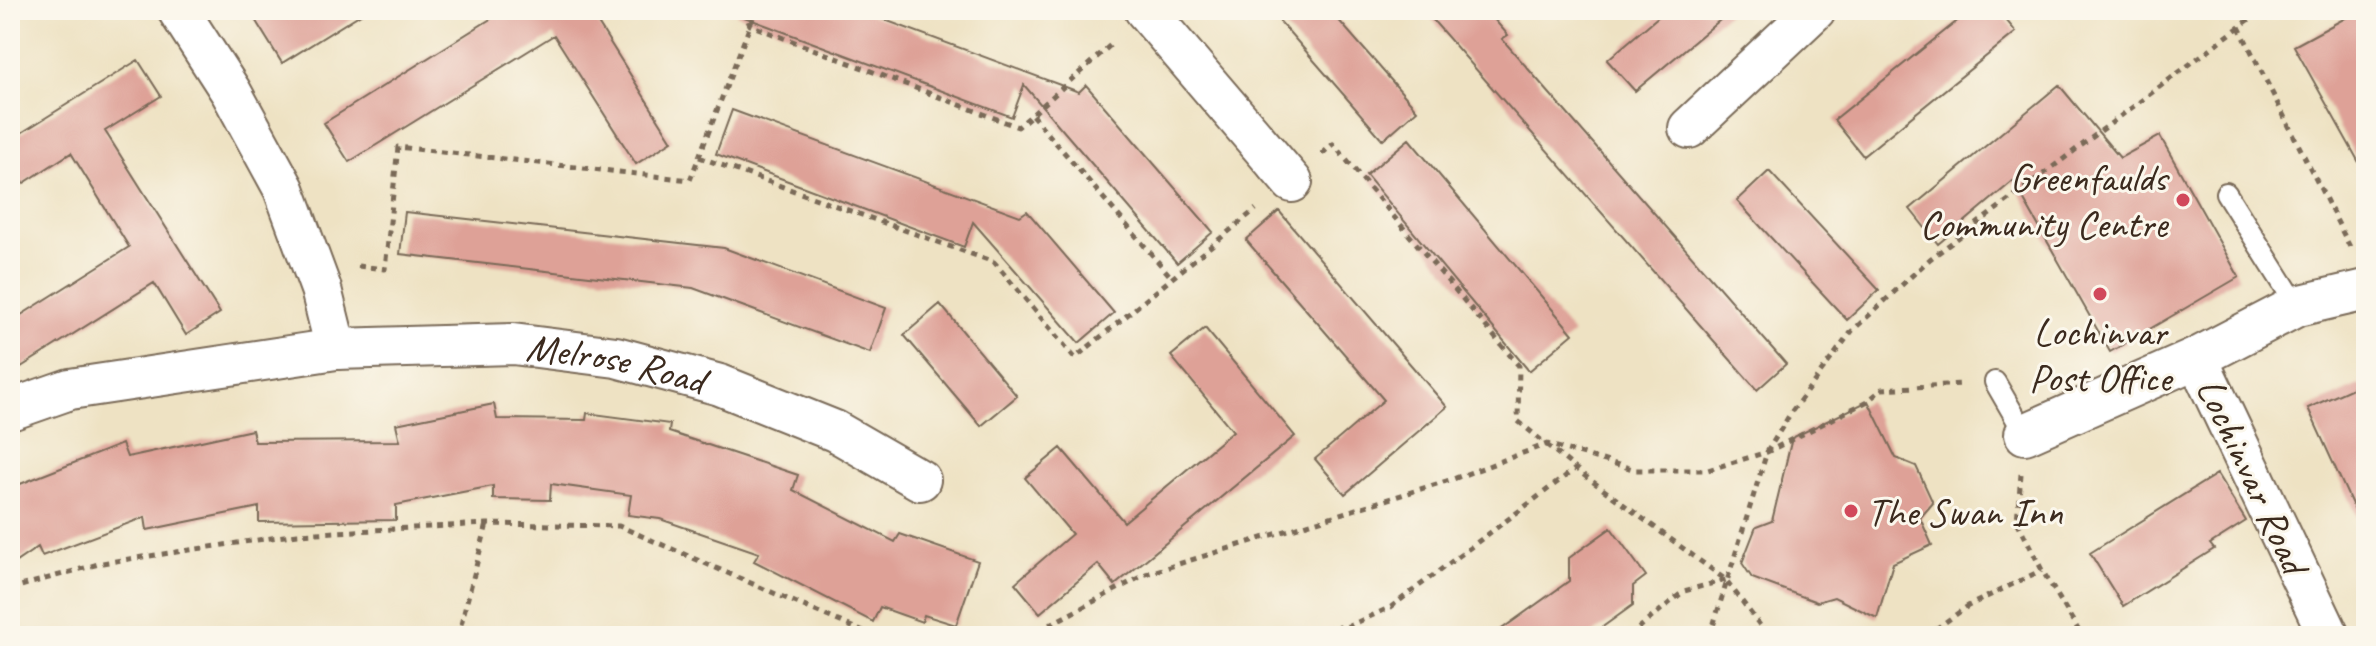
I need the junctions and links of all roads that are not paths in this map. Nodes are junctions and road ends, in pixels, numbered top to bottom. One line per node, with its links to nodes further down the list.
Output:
1 (178, 10): 9 (street)
2 (1815, 10): 4 (street)
3 (1146, 11): 5 (street)
4 (1689, 128)
5 (1292, 182)
6 (2226, 193): 8 (lane)
7 (2366, 290): 8 (street, Lochinvar Road)
8 (2297, 306): 10 (street, Lochinvar Road)
9 (336, 349): 12 (street, Melrose Road); 14 (street, Melrose Road)
10 (2197, 358): 13 (street, Lochinvar Road); 15 (street, Lochinvar Road)
11 (1995, 382): 13 (lane)
12 (10, 410)
13 (2025, 434)
14 (920, 480)
15 (2329, 636)

